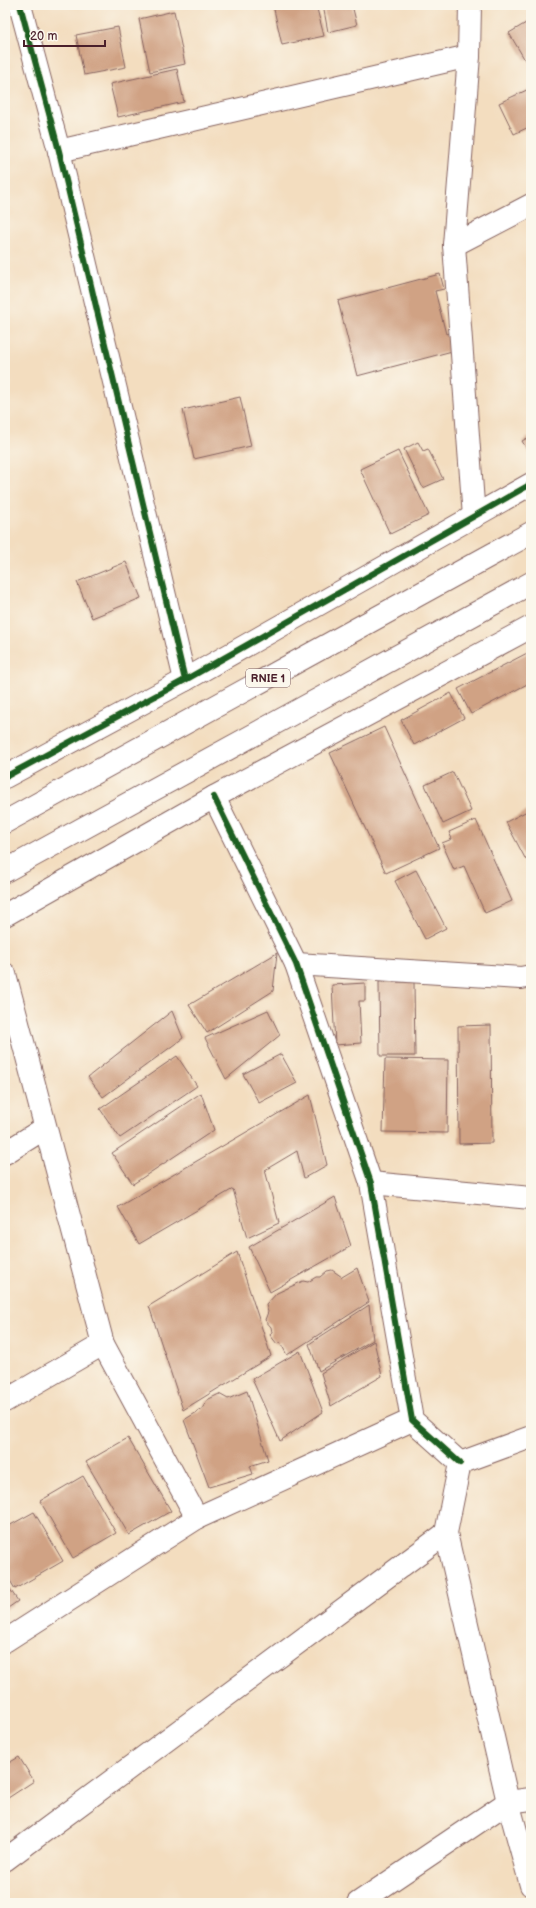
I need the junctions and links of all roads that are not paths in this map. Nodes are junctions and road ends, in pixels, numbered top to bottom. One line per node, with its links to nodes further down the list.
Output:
1 (20, 5): 4 (main road)
2 (470, 5): 3 (main road)
3 (469, 56): 4 (main road); 6 (main road)
4 (59, 151): 12 (main road)
5 (531, 205): 6 (main road)
6 (454, 245): 8 (main road)
7 (531, 484): 8 (main road)
8 (474, 517): 12 (main road)
9 (531, 533): 15 (main road, RNIE 1)
10 (531, 583): 16 (main road)
11 (531, 627): 14 (main road)
12 (185, 680): 13 (main road)
13 (5, 777)
14 (214, 797): 17 (main road); 18 (main road)
15 (5, 822)
16 (5, 871)
17 (5, 915)
18 (296, 964): 20 (main road); 23 (main road)
19 (5, 974): 21 (main road)
20 (531, 976)
21 (46, 1128): 22 (main road); 25 (main road)
22 (5, 1153)
23 (371, 1183): 24 (main road); 27 (main road)
24 (531, 1198)
25 (103, 1344): 26 (main road); 30 (main road)
26 (5, 1401)
27 (412, 1420): 29 (main road); 30 (main road)
28 (531, 1437): 29 (main road)
29 (460, 1463): 31 (main road)
30 (197, 1518): 32 (main road)
31 (446, 1533): 34 (main road); 35 (main road)
32 (5, 1641)
33 (531, 1799): 34 (main road)
34 (508, 1802): 36 (main road); 37 (main road)
35 (5, 1860)
36 (531, 1885)
37 (358, 1903)

